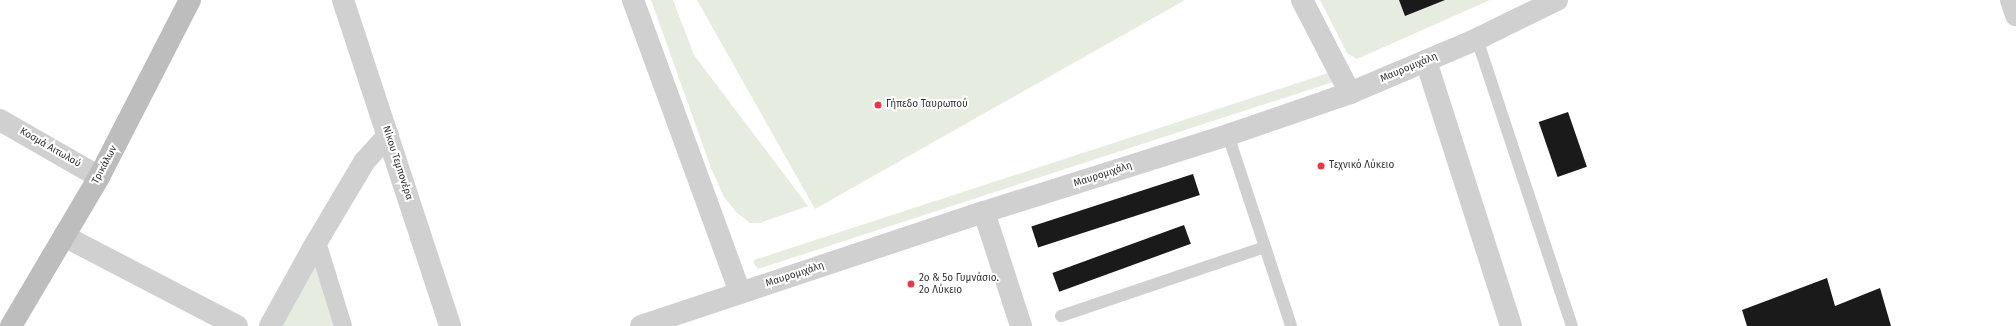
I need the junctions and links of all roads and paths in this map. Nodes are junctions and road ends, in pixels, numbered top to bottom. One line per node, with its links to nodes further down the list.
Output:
1 (190, 0): 14 (main road, Τρικάλων)
2 (343, 0): 12 (street, Νίκου Τεμπονέρα)
3 (633, 0): 19 (street)
4 (1302, 0): 10 (street)
5 (1557, 0): 8 (street, Μαυρομιχάλη)
6 (2011, 0): 7 (street)
7 (2016, 15)
8 (1477, 39): 9 (street, Μαυρομιχάλη); 30 (lane)
9 (1426, 61): 10 (street, Μαυρομιχάλη); 29 (street)
10 (1350, 93): 13 (street, Μαυρομιχάλη)
11 (0, 120): 14 (street, Κοσμά Αιτωλού)
12 (388, 135): 17 (street); 25 (street, Νίκου Τεμπονέρα)
13 (1228, 135): 15 (street, Μαυρομιχάλη); 18 (lane)
14 (99, 177): 16 (main road, Τρικάλων)
15 (984, 212): 19 (street, Μαυρομιχάλη); 27 (street)
16 (64, 236): 21 (main road, Τρικάλων); 22 (street)
17 (317, 242): 23 (street); 24 (street)
18 (1265, 247): 20 (lane); 28 (lane)
19 (740, 293): 26 (street, Μαυρομιχάλη)
20 (1060, 316)
21 (9, 323)
22 (237, 326)
23 (270, 326)
24 (343, 326)
25 (450, 326)
26 (641, 326)
27 (1021, 326)
28 (1291, 326)
29 (1511, 326)
30 (1572, 326)

